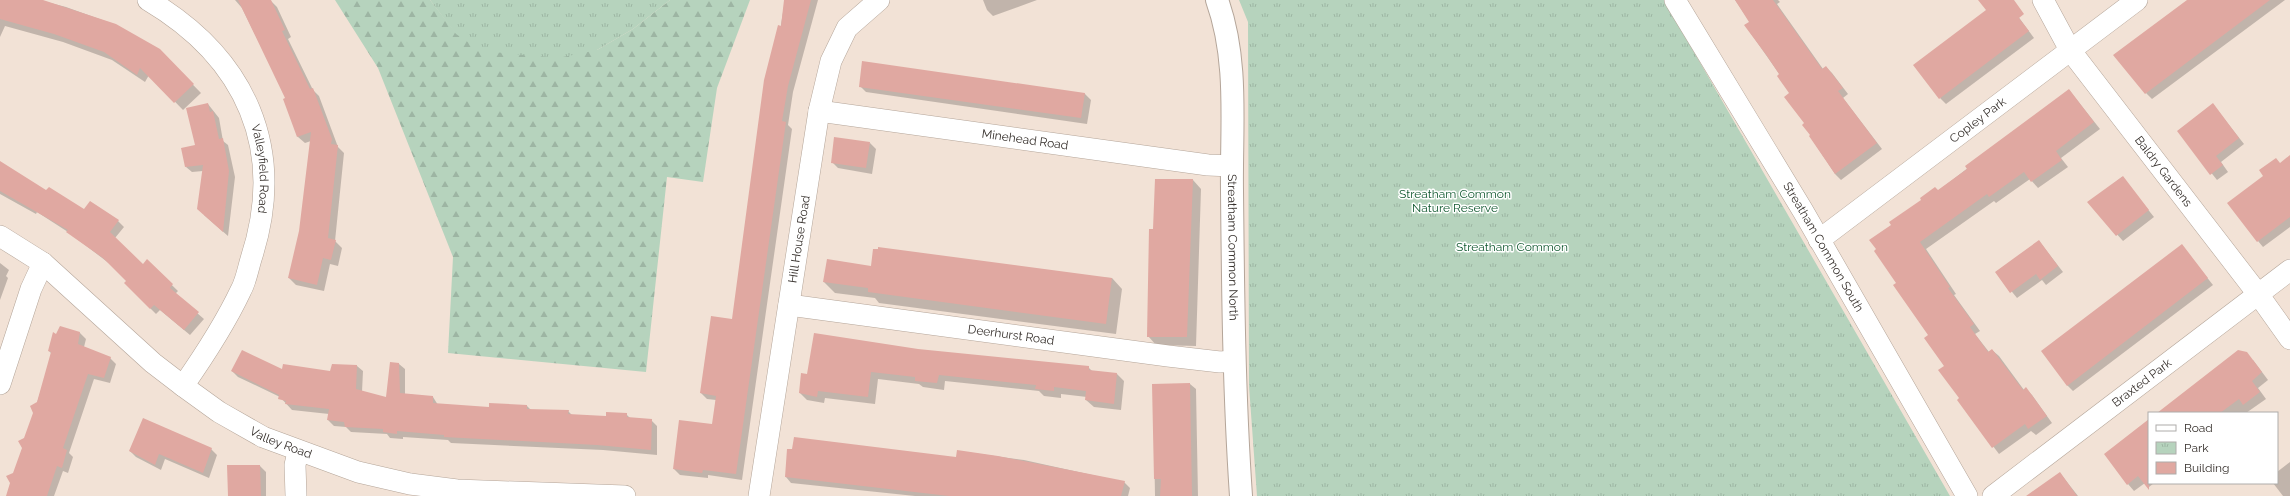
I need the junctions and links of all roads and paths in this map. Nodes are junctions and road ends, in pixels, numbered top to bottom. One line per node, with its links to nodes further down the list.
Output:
1 (148, 0): 19 (street, Valleyfield Road)
2 (879, 0): 8 (street, Hill House Road)
3 (1217, 0): 9 (main road, Streatham Common North)
4 (1675, 0): 11 (street, Streatham Common South)
5 (2043, 0): 7 (street, Baldry Gardens)
6 (2137, 0): 7 (street, Copley Park)
7 (2070, 50): 11 (street, Copley Park); 14 (street, Baldry Gardens)
8 (819, 111): 9 (street, Minehead Road); 15 (street, Hill House Road)
9 (1232, 166): 17 (main road, Streatham Common North)
10 (0, 236): 12 (street, Valley Road)
11 (1820, 240): 25 (street, Streatham Common South)
12 (43, 263): 18 (street); 19 (street, Valley Road)
13 (2290, 270): 14 (street, Braxted Park)
14 (2258, 294): 16 (street, Baldry Gardens); 26 (street, Braxted Park)
15 (789, 305): 17 (street, Deerhurst Road); 23 (street, Hill House Road)
16 (2290, 339)
17 (1234, 361): 24 (main road, Streatham Common North)
18 (0, 384)
19 (183, 386): 20 (street, Valley Road)
20 (298, 452): 21 (street); 22 (street, Valley Road)
21 (296, 496)
22 (625, 496)
23 (759, 496)
24 (1241, 496)
25 (1967, 496)
26 (1993, 496)

